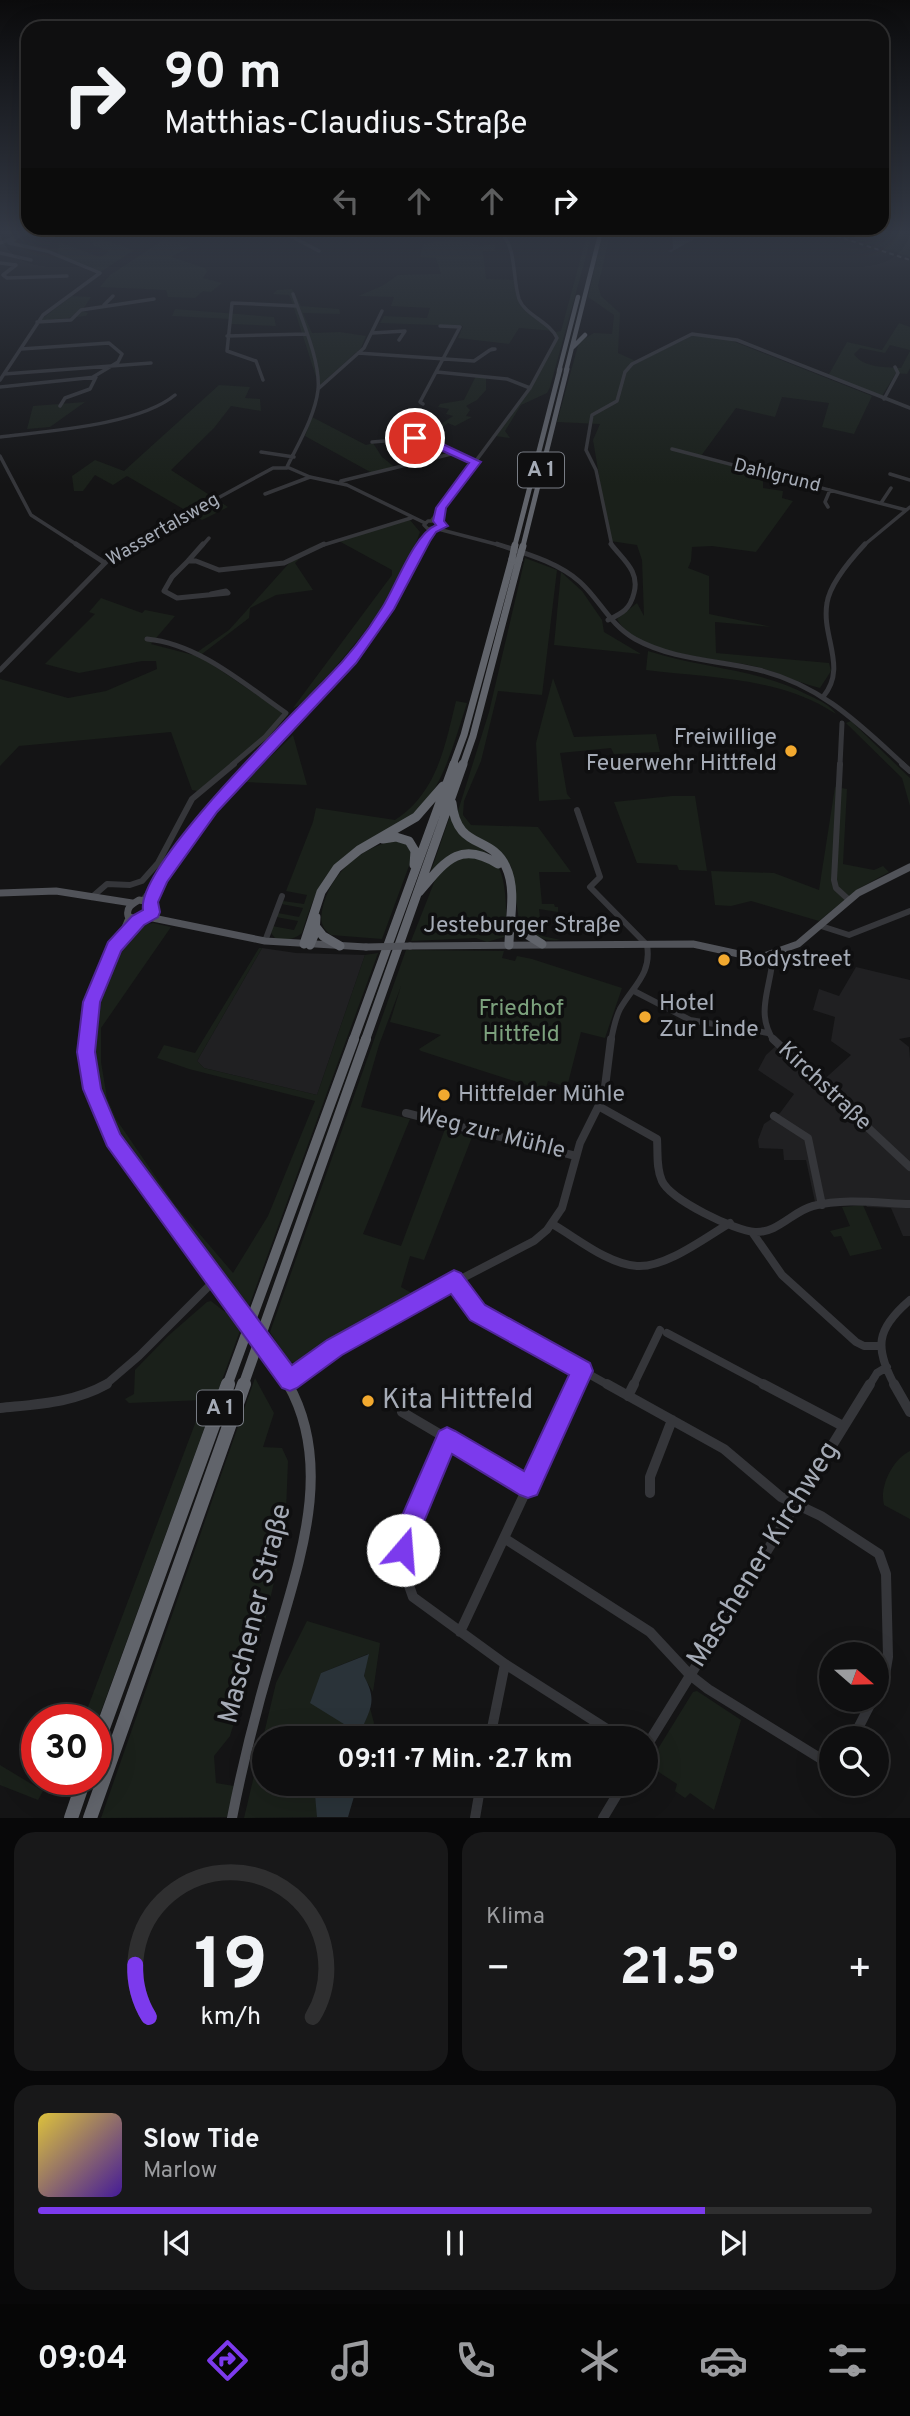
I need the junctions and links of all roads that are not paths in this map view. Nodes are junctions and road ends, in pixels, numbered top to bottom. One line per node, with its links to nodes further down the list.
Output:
1 (45, 316): 9 (street)
2 (75, 316): 9 (street)
3 (230, 316): 14 (street)
4 (301, 316): 12 (street)
5 (380, 316): 11 (street)
6 (535, 316): 31 (street)
7 (575, 316): 29 (highway, A 1)
8 (580, 316): 16 (highway, A 1)
9 (37, 322): 17 (street)
10 (440, 326): 20 (street)
11 (372, 333): 15 (street); 19 (street)
12 (307, 334): 14 (street); 32 (street)
13 (585, 335): 16 (highway)
14 (228, 336): 28 (street)
15 (399, 341)
16 (572, 348): 65 (highway, A 1)
17 (21, 349): 22 (street); 25 (street)
18 (489, 350): 20 (street)
19 (358, 353): 20 (street); 32 (street)
20 (445, 357): 24 (street)
21 (151, 363): 22 (street)
22 (114, 364): 25 (street); 26 (street)
23 (895, 367): 35 (street)
24 (437, 372): 31 (street); 36 (street)
25 (4, 374): 27 (street)
26 (93, 377): 30 (street); 37 (street)
27 (0, 380)
28 (262, 380)
29 (556, 385): 33 (highway); 47 (highway, A 1)
30 (0, 387)
31 (530, 388): 48 (street)
32 (318, 389): 46 (street)
33 (549, 394)
34 (175, 395): 39 (street)
35 (884, 399): 38 (street); 70 (street)
36 (423, 404)
37 (60, 406)
38 (910, 408)
39 (0, 437)
40 (372, 442): 44 (street)
41 (535, 449): 47 (highway)
42 (672, 449): 55 (street, Dahlgrund)
43 (261, 452): 46 (street)
44 (454, 453): 48 (street); 53 (street)
45 (0, 456): 68 (street)
46 (293, 457): 49 (street)
47 (537, 457): 65 (highway, A 1)
48 (475, 462): 61 (street)
49 (288, 465): 51 (street, Wassertalsweg); 68 (street, Wassertalsweg)
50 (890, 474): 52 (street)
51 (310, 477): 53 (street, Wassertalsweg); 56 (street)
52 (910, 480)
53 (335, 482): 60 (street)
54 (891, 488): 57 (street)
55 (830, 490): 57 (street, Dahlgrund); 58 (street)
56 (265, 494)
57 (881, 503): 59 (street, Dahlgrund)
58 (828, 508)
59 (908, 508): 73 (street)
60 (411, 518): 62 (street); 67 (street)
61 (437, 525): 62 (street); 62 (street); 64 (street); 70 (street)
62 (425, 526): 64 (street)
63 (209, 538): 67 (street)
64 (425, 540): 90 (street)
65 (519, 546): 66 (highway, A 1, bridge)
66 (516, 560): 76 (highway, A 1); 77 (highway, A 1)
67 (188, 561): 69 (street)
68 (105, 563): 72 (street, Wassertalsweg)
69 (211, 594)
70 (607, 618): 73 (street)
71 (147, 639): 86 (street)
72 (0, 670)
73 (820, 695): 75 (street)
74 (842, 723): 88 (street)
75 (910, 771)
76 (449, 779): 79 (highway); 82 (highway, A 1)
77 (452, 794): 81 (highway); 85 (highway, A 1)
78 (578, 810): 102 (street)
79 (375, 841): 82 (highway); 92 (highway)
80 (910, 867): 88 (main road, Jesteburger Straße)
81 (508, 876): 85 (highway); 95 (highway)
82 (412, 878): 142 (highway, A 1)
83 (0, 893): 86 (main road)
84 (282, 895): 98 (street)
85 (416, 895): 151 (highway, A 1)
86 (92, 897): 87 (main road)
87 (101, 900): 89 (main road); 93 (main road)
88 (849, 900): 96 (main road, Jesteburger Straße)
89 (132, 903): 90 (main road); 93 (main road, Maschener Straße)
90 (148, 907): 94 (main road); 98 (main road, Jesteburger Straße)
91 (910, 911): 96 (street)
92 (315, 912): 97 (highway); 100 (highway)
93 (128, 914): 94 (main road); 104 (main road, Maschener Straße)
94 (138, 920): 104 (main road, Maschener Straße)
95 (513, 923): 99 (highway); 101 (highway)
96 (821, 926): 105 (main road, Jesteburger Straße)
97 (316, 927): 100 (highway); 103 (highway)
98 (265, 941): 100 (main road, Jesteburger Straße)
99 (542, 944): 101 (main road, Jesteburger Straße); 102 (main road, Jesteburger Straße)
100 (307, 945): 103 (main road, Jesteburger Straße)
101 (511, 945): 103 (main road, Jesteburger Straße, bridge)
102 (647, 945): 105 (main road, Jesteburger Straße); 106 (street)
103 (340, 946)
104 (114, 947): 120 (main road, Maschener Straße)
105 (773, 954): 107 (street, Kirchstraße)
106 (634, 991): 108 (street); 110 (street)
107 (763, 1021): 108 (street); 109 (street, Kirchstraße)
108 (748, 1031): 109 (street)
109 (768, 1033): 114 (street, Kirchstraße)
110 (600, 1107): 113 (street); 117 (street)
111 (406, 1113): 113 (street, Weg zur Mühle)
112 (774, 1116): 116 (street)
113 (576, 1156): 118 (street)
114 (910, 1167)
115 (910, 1204): 116 (street)
116 (822, 1205): 119 (street)
117 (730, 1223): 118 (street); 119 (street)
118 (554, 1225): 121 (street)
119 (752, 1232): 123 (street)
120 (215, 1280): 126 (main road, Maschener Straße, bridge); 128 (street)
121 (454, 1280): 125 (street); 126 (street)
122 (910, 1300): 123 (street)
123 (880, 1346): 124 (street)
124 (887, 1367): 130 (street); 132 (street, Maschener Kirchweg)
125 (582, 1371): 127 (street); 134 (street)
126 (290, 1380): 152 (main road, Maschener Straße)
127 (628, 1396): 131 (street); 132 (street)
128 (0, 1408)
129 (402, 1412): 133 (street)
130 (910, 1412)
131 (672, 1420): 135 (street); 136 (street)
132 (843, 1426): 136 (street, Maschener Kirchweg)
133 (447, 1439): 134 (street); 138 (street)
134 (528, 1486): 137 (street)
135 (650, 1493)
136 (795, 1505): 139 (street); 141 (street, Maschener Kirchweg)
137 (504, 1538): 138 (street); 141 (street)
138 (460, 1632): 140 (street)
139 (887, 1642)
140 (505, 1664): 143 (street); 144 (street)
141 (690, 1675): 145 (street, Maschener Kirchweg); 146 (street)
142 (112, 1704)
143 (493, 1726)
144 (602, 1726)
145 (658, 1727)
146 (819, 1758)
147 (79, 1795): 150 (highway)
148 (479, 1796): 153 (street)
149 (616, 1796): 154 (street)
150 (71, 1818)
151 (90, 1818)
152 (232, 1818)
153 (475, 1818)
154 (603, 1818)

